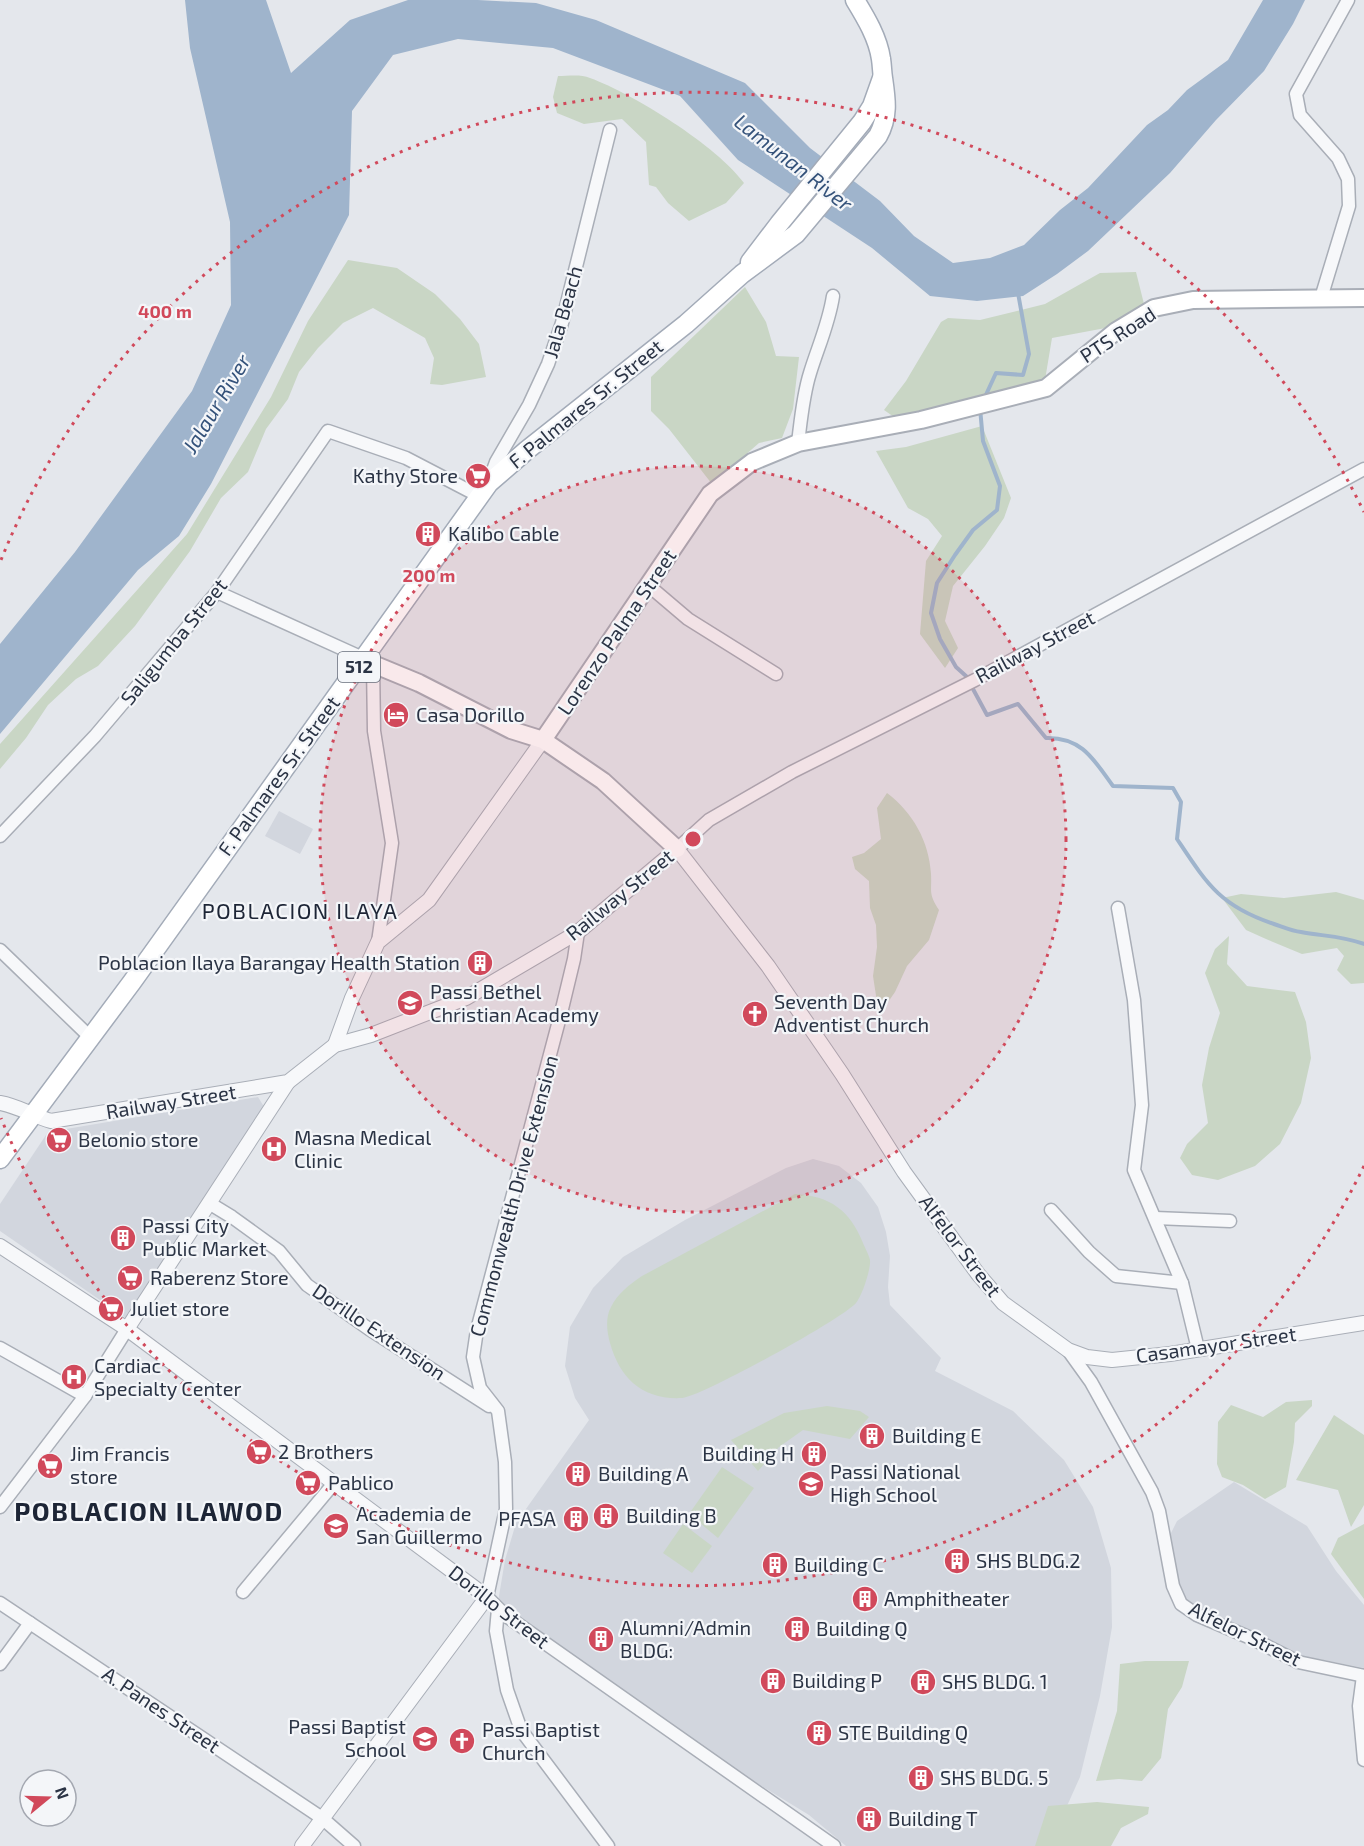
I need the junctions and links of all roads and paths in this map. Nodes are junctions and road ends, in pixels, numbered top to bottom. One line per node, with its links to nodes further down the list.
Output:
1 (855, 0): 3 (main road, 512)
2 (1348, 0): 7 (street)
3 (882, 76): 5 (main road, F. Palmares Sr. Street / 512); 5 (main road, F. Palmares Sr. Street / 512)
4 (610, 130): 12 (street, Jala Beach)
5 (742, 274): 12 (main road, F. Palmares Sr. Street / 512)
6 (833, 296): 10 (street)
7 (1321, 298): 8 (main road, PTS Road); 9 (main road, PTS Road)
8 (1364, 298)
9 (921, 420): 10 (main road, Lorenzo Palma Street)
10 (798, 443): 13 (main road, Lorenzo Palma Street)
11 (1364, 468): 19 (street, Railway Street)
12 (484, 490): 14 (street, Saligumba Street); 15 (main road, F. Palmares Sr. Street / 512)
13 (648, 585): 16 (street); 17 (main road, Lorenzo Palma Street)
14 (217, 592): 15 (street); 18 (street, Saligumba Street)
15 (369, 662): 17 (main road); 22 (street); 24 (main road, F. Palmares Sr. Street / 512)
16 (776, 674)
17 (543, 740): 19 (main road); 22 (street, Lorenzo Palma Street)
18 (0, 836)
19 (677, 849): 21 (street, Railway Street); 40 (street, Alfelor Street)
20 (1118, 908): 32 (street)
21 (578, 932): 25 (street, Railway Street); 42 (street, Commonwealth Drive Extension)
22 (378, 942): 25 (street)
23 (0, 950): 24 (street)
24 (90, 1037): 28 (main road, F. Palmares Sr. Street / 512)
25 (335, 1045): 26 (street, Railway Street)
26 (288, 1082): 28 (street, Railway Street); 30 (street)
27 (0, 1102): 28 (street, Railway Street)
28 (33, 1115): 29 (main road, F. Palmares Sr. Street / 512)
29 (0, 1159)
30 (209, 1203): 37 (street); 42 (street, Dorillo Extension)
31 (1051, 1210): 35 (street)
32 (1155, 1218): 33 (street); 35 (street)
33 (1230, 1221)
34 (0, 1246): 37 (street, Dorillo Street)
35 (1182, 1283): 38 (street)
36 (1364, 1323): 38 (street, Casamayor Street)
37 (127, 1329): 41 (street); 43 (street, Dorillo Street)
38 (1198, 1349): 40 (street, Casamayor Street)
39 (1, 1350): 41 (street)
40 (1068, 1350): 51 (street, Alfelor Street)
41 (85, 1396): 44 (street)
42 (498, 1411): 46 (street, Commonwealth Drive Extension)
43 (335, 1482): 45 (street); 46 (street, Dorillo Street)
44 (0, 1507)
45 (243, 1592)
46 (487, 1597): 48 (street, Dorillo Street); 53 (street)
47 (0, 1603): 49 (street, A. Panes Street)
48 (498, 1609): 56 (street); 57 (street, Dorillo Street)
49 (30, 1623): 50 (street); 53 (street, A. Panes Street)
50 (0, 1664)
51 (1364, 1676): 52 (street)
52 (1364, 1760)
53 (322, 1818): 54 (street); 55 (street, A. Panes Street)
54 (303, 1846)
55 (354, 1846)
56 (608, 1846)
57 (834, 1846)

